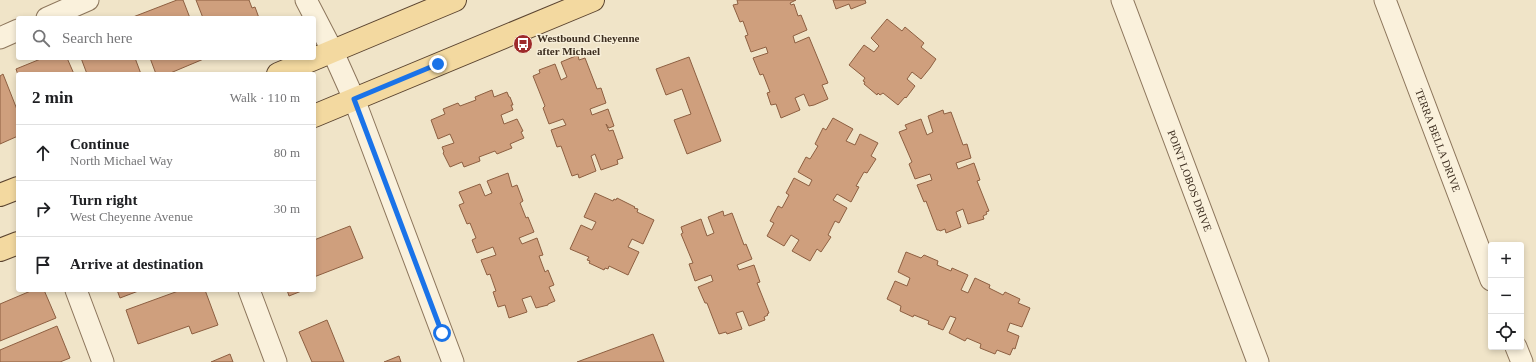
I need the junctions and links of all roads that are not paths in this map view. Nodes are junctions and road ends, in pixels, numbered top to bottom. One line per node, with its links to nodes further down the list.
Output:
1 (88, 0): 7 (street)
2 (306, 0): 8 (street)
3 (455, 0): 12 (main road)
4 (593, 0): 16 (main road)
5 (1122, 0): 29 (street, POINT LOBOS DRIVE)
6 (1385, 0): 22 (street, TERRA BELLA DRIVE)
7 (51, 16)
8 (314, 16)
9 (316, 19): 12 (street)
10 (16, 31): 11 (street)
11 (0, 38)
12 (332, 50): 13 (main road); 16 (street)
13 (316, 57)
14 (310, 60): 15 (main road)
15 (282, 72)
16 (354, 99): 17 (main road); 28 (street)
17 (316, 115)
18 (16, 189): 19 (main road)
19 (0, 195)
20 (16, 244): 21 (main road)
21 (0, 250)
22 (1490, 278)
23 (77, 292): 26 (street)
24 (250, 292): 27 (street)
25 (1517, 350): 30 (street)
26 (103, 362)
27 (276, 362)
28 (453, 362)
29 (1258, 362)
30 (1522, 362)

